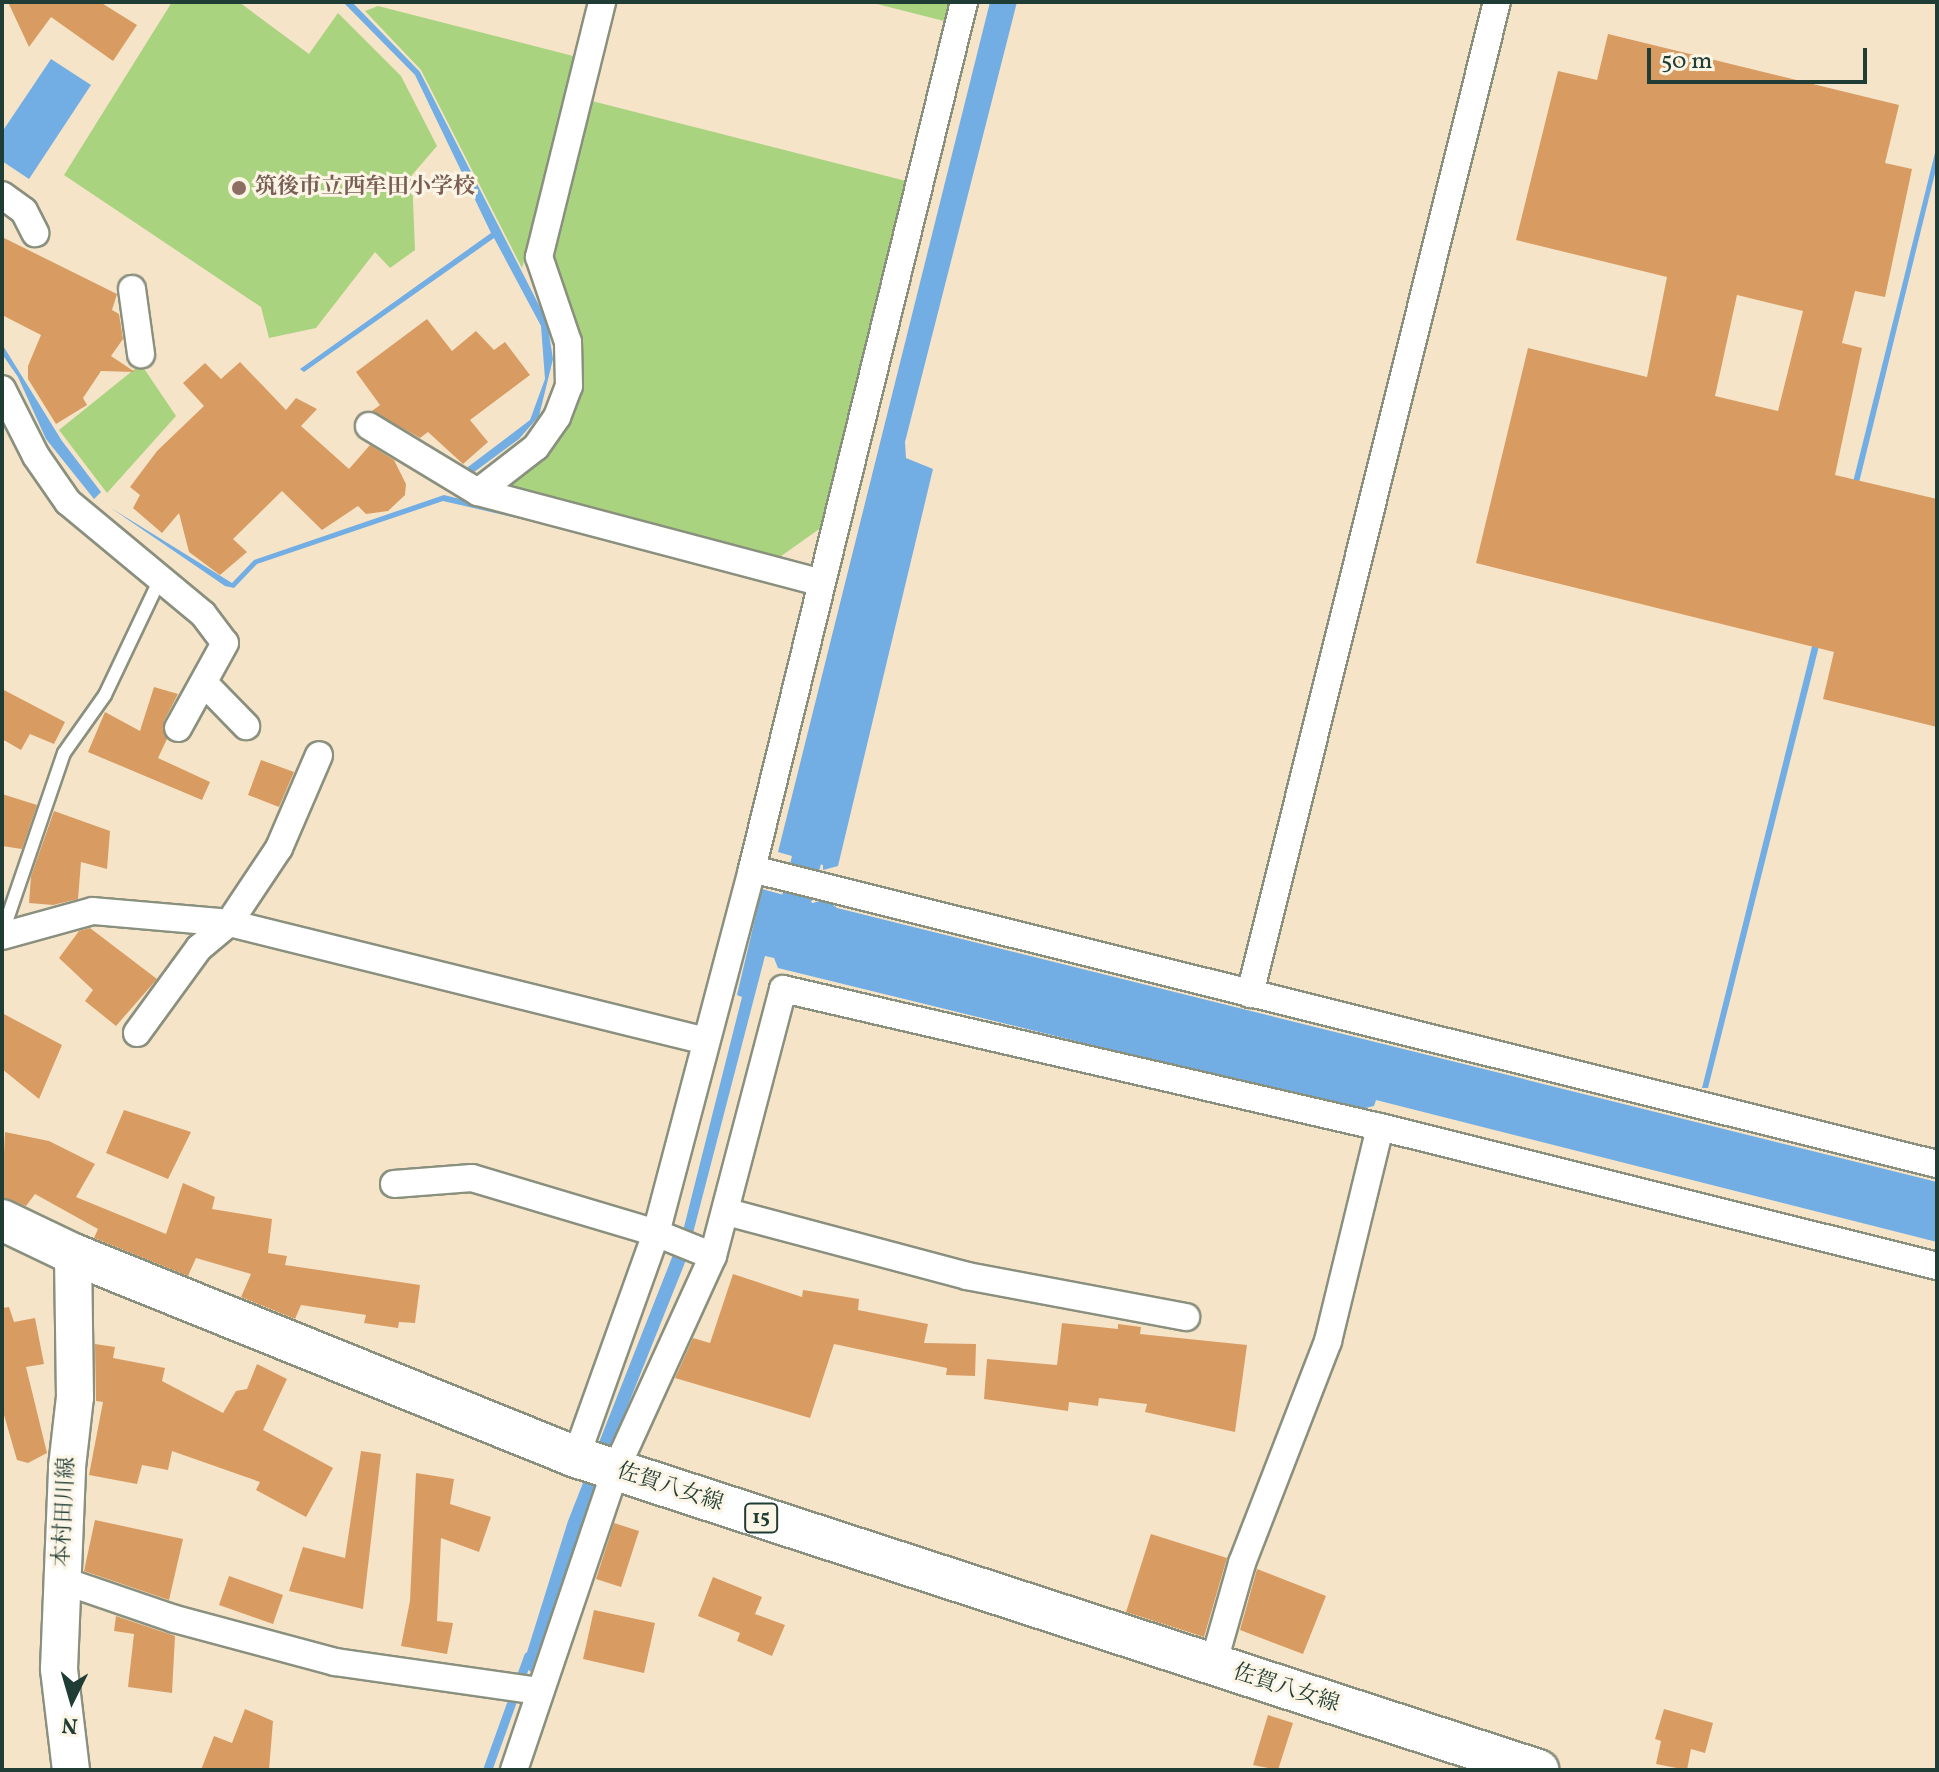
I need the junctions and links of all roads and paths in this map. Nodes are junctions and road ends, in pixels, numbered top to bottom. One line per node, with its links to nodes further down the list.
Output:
1 (602, 2): 10 (street)
2 (964, 2): 12 (street)
3 (1497, 2): 20 (street)
4 (2, 195): 5 (street)
5 (35, 233)
6 (132, 289): 7 (street)
7 (141, 354)
8 (2, 389): 11 (street)
9 (369, 426): 10 (street)
10 (478, 492): 12 (street)
11 (161, 577): 13 (street); 19 (lane)
12 (818, 582): 17 (street)
13 (205, 684): 14 (street); 15 (street)
14 (246, 726)
15 (178, 728)
16 (319, 755): 18 (street)
17 (752, 869): 20 (street); 22 (street)
18 (229, 923): 19 (street); 21 (street); 22 (street)
19 (2, 935)
20 (1250, 994): 24 (street)
21 (137, 1033)
22 (706, 1041): 28 (street)
23 (1380, 1127): 26 (street); 31 (street); 36 (street)
24 (1937, 1164)
25 (394, 1184): 28 (street)
26 (727, 1212): 30 (street); 32 (street)
27 (5, 1228): 29 (main road, 佐賀八女線 / 15)
28 (656, 1233): 30 (street); 33 (street)
29 (73, 1254): 33 (main road, 佐賀八女線 / 15); 35 (main road, 本村田川線)
30 (713, 1256): 34 (street)
31 (1937, 1266)
32 (1186, 1317)
33 (576, 1457): 34 (main road, 佐賀八女線 / 15)
34 (615, 1471): 36 (main road, 佐賀八女線 / 15); 37 (street)
35 (61, 1580): 37 (street); 38 (main road, 本村田川線)
36 (1213, 1665): 40 (main road, 佐賀八女線 / 15)
37 (539, 1691): 39 (street)
38 (71, 1770)
39 (514, 1770)
40 (1538, 1770)

